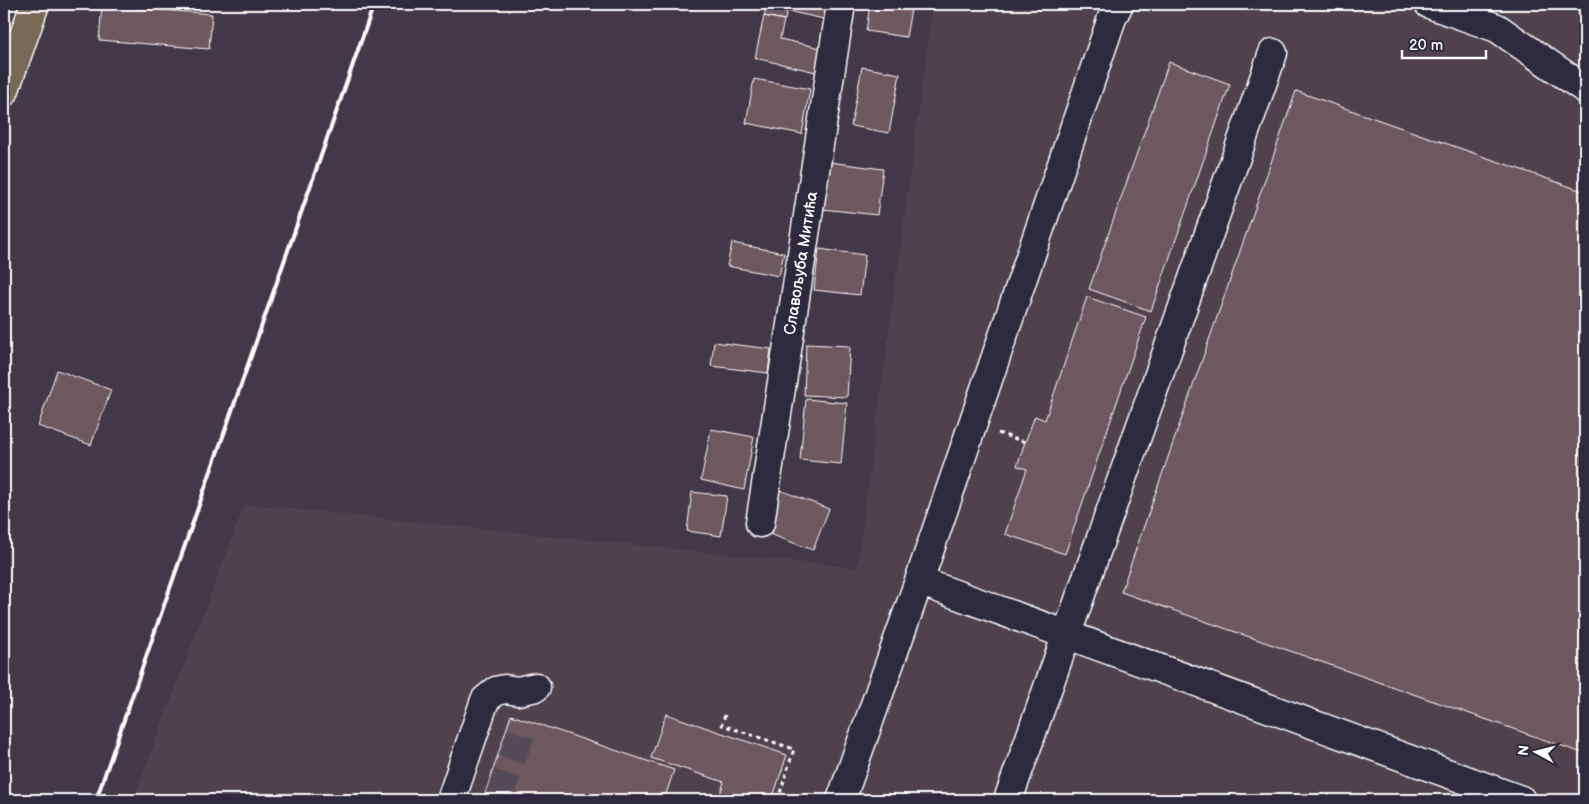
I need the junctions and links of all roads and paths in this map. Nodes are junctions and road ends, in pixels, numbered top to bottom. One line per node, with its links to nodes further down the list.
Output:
1 (35, 4): 7 (main road)
2 (841, 4): 8 (street, Славољуба Митића)
3 (1119, 4): 9 (street)
4 (1429, 4): 6 (street)
5 (1273, 53): 10 (street)
6 (1585, 89)
7 (4, 92)
8 (760, 523)
9 (919, 582): 10 (street); 15 (street)
10 (1067, 636): 16 (street); 17 (street)
11 (536, 687): 13 (street)
12 (725, 715): 14 (path)
13 (451, 800)
14 (792, 800)
15 (841, 800)
16 (1008, 800)
17 (1522, 800)

